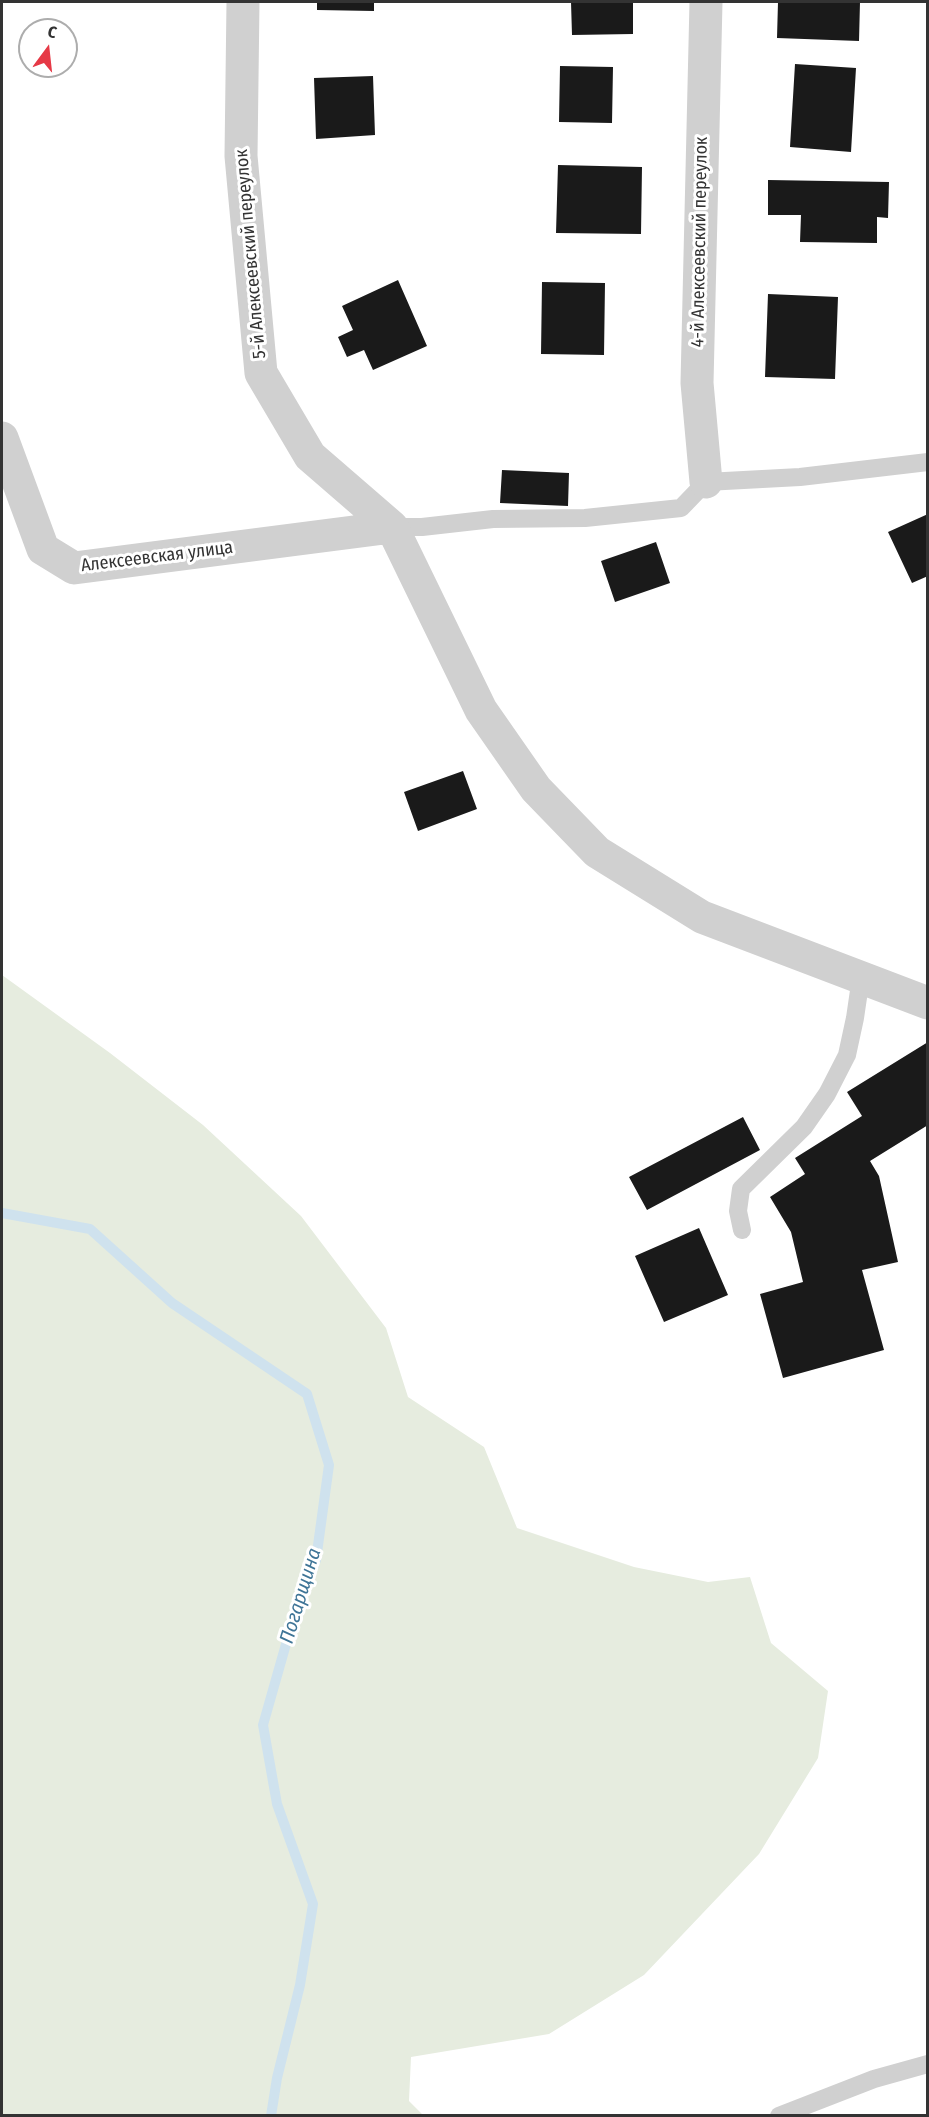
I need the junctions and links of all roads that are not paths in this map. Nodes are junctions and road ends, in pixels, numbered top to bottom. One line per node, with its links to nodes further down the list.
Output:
1 (243, 2): 6 (street, 5-й Алексеевский переулок)
2 (706, 2): 5 (street, 4-й Алексеевский переулок)
3 (2, 438): 6 (street, Алексеевская улица)
4 (927, 462): 5 (lane)
5 (706, 482): 6 (lane)
6 (392, 527): 7 (street)
7 (861, 977): 8 (street); 9 (lane)
8 (927, 1003)
9 (742, 1230)
10 (927, 2064): 11 (lane)
11 (779, 2115)

